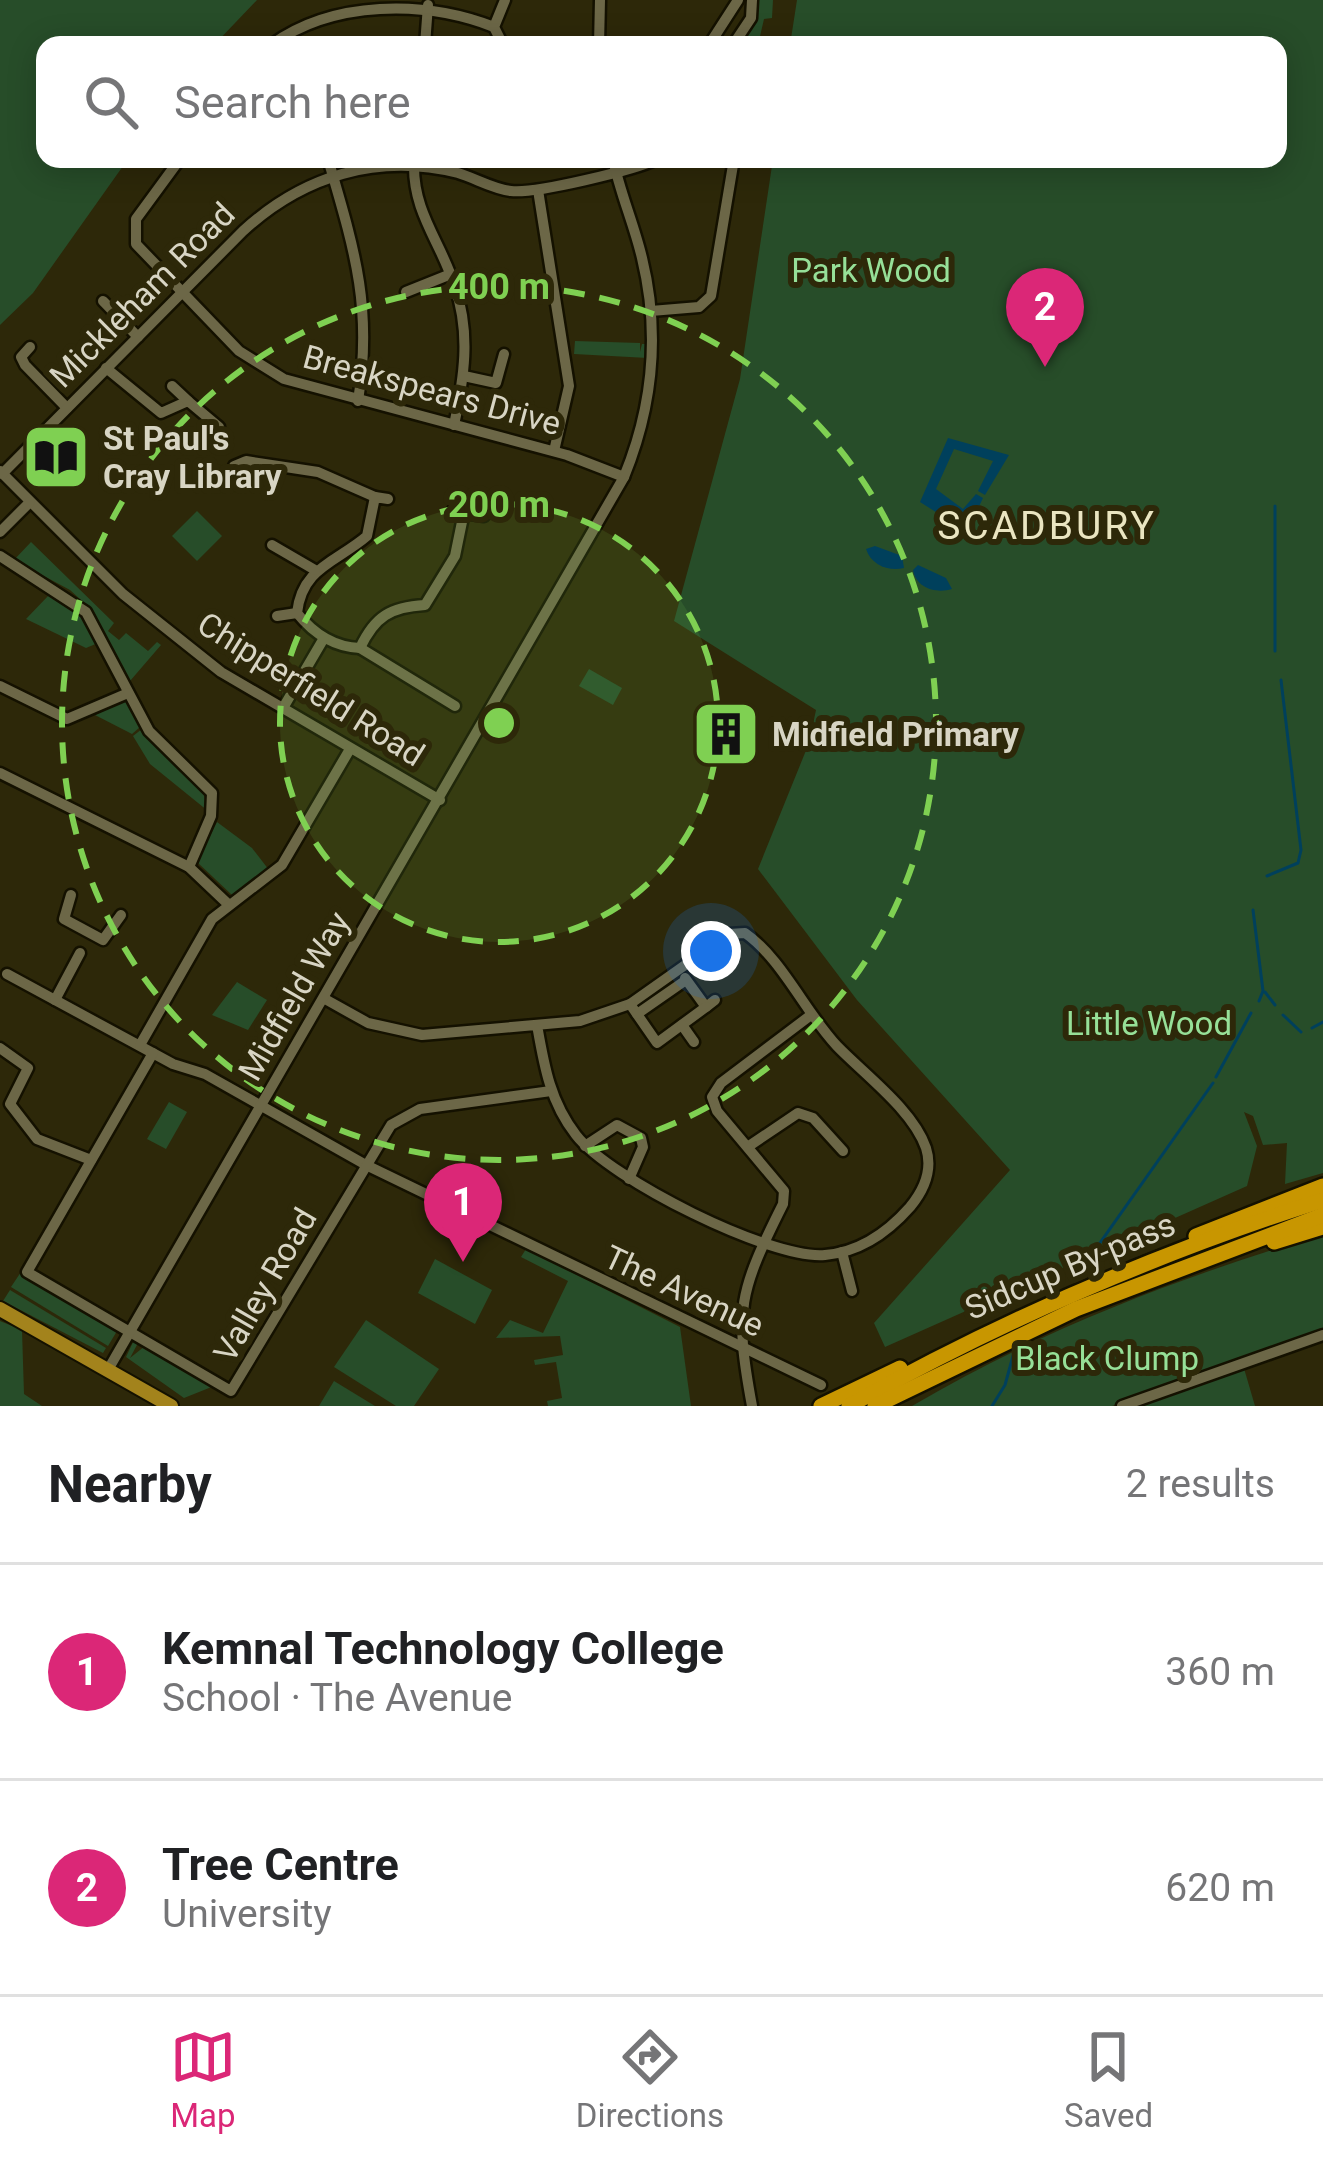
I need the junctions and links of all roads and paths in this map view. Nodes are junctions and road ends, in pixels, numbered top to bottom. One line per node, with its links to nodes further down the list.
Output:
1 (505, 0): 7 (street)
2 (600, 0): 11 (street)
3 (738, 0): 12 (street)
4 (752, 0): 13 (street)
5 (455, 4): 6 (street); 7 (street)
6 (428, 5): 8 (street); 9 (street)
7 (494, 27): 10 (street)
8 (288, 36)
9 (426, 36)
10 (498, 36)
11 (599, 36)
12 (715, 36)
13 (739, 36)
14 (173, 168): 26 (street, Breakspears Drive)
15 (331, 168): 22 (street)
16 (374, 168): 22 (street, Mickleham Road)
17 (414, 168): 24 (street)
18 (434, 168): 23 (street, Mickleham Road)
19 (602, 168): 23 (street, Mickleham Road)
20 (615, 168): 28 (street, Midfield Way)
21 (732, 168): 28 (street)
22 (333, 174): 26 (street, Mickleham Road); 36 (street)
23 (538, 190): 40 (street)
24 (451, 274): 25 (street); 33 (street)
25 (406, 292)
26 (181, 293): 29 (street, Mickleham Road); 36 (street, Breakspears Drive)
27 (106, 308): 29 (street)
28 (651, 311): 43 (street, Midfield Way)
29 (138, 337): 32 (street, Mickleham Road)
30 (30, 347): 37 (street)
31 (503, 354): 33 (street)
32 (106, 368): 35 (street); 37 (street, Mickleham Road)
33 (464, 376): 38 (street)
34 (172, 386): 35 (street)
35 (188, 400): 39 (street)
36 (358, 401): 38 (street, Breakspears Drive)
37 (67, 408): 42 (street, Mickleham Road)
38 (454, 425): 40 (street, Breakspears Drive)
39 (219, 427)
40 (554, 451): 43 (street, Breakspears Drive)
41 (244, 458): 49 (street)
42 (1, 472): 44 (street, Chipperfield Road)
43 (624, 477): 62 (street, Midfield Way)
44 (30, 502): 46 (street); 59 (street, Chipperfield Road)
45 (484, 516): 53 (street)
46 (0, 532)
47 (272, 545): 49 (street)
48 (0, 556): 56 (street)
49 (315, 570): 50 (street)
50 (297, 613): 51 (street); 52 (street)
51 (277, 616)
52 (324, 638): 53 (street); 59 (street)
53 (359, 648): 54 (street)
54 (404, 679): 57 (street); 58 (street)
55 (0, 686): 56 (street)
56 (128, 693): 63 (street)
57 (397, 693)
58 (454, 706)
59 (283, 708): 60 (street, Chipperfield Road)
60 (350, 748): 62 (street, Chipperfield Road); 65 (street)
61 (0, 773): 63 (street)
62 (440, 800): 70 (street, Midfield Way)
63 (189, 867): 65 (street)
64 (71, 895): 67 (street)
65 (228, 904): 77 (street)
66 (121, 915): 67 (street)
67 (86, 943): 71 (street)
68 (7, 974): 71 (street, The Avenue)
69 (683, 975): 72 (street); 73 (street); 75 (street)
70 (325, 999): 74 (street); 81 (street, Midfield Way)
71 (56, 1000): 77 (street, The Avenue)
72 (634, 1009): 74 (street); 75 (street)
73 (811, 1015): 83 (street); 93 (street)
74 (537, 1025): 80 (street)
75 (682, 1025): 76 (street)
76 (694, 1042)
77 (140, 1045): 79 (street, The Avenue)
78 (0, 1048): 85 (street)
79 (153, 1053): 81 (street, The Avenue); 85 (street)
80 (551, 1091): 82 (street); 86 (street)
81 (261, 1106): 86 (street, The Avenue); 98 (street, Midfield Way)
82 (585, 1146): 87 (street); 87 (street)
83 (749, 1146): 84 (street); 92 (street)
84 (843, 1151)
85 (91, 1160): 98 (street)
86 (366, 1165): 98 (street, Valley Road); 102 (street, The Avenue)
87 (628, 1179): 92 (street)
88 (1323, 1186): 94 (highway)
89 (1323, 1200): 94 (highway, Sidcup By-pass)
90 (1323, 1215): 96 (highway, Sidcup By-pass)
91 (1323, 1227): 96 (highway)
92 (763, 1244): 93 (street); 102 (street)
93 (842, 1252): 95 (street)
94 (1118, 1274): 100 (highway, Sidcup By-pass)
95 (852, 1291)
96 (1115, 1292): 101 (highway, Sidcup By-pass)
97 (0, 1309): 103 (main road)
98 (130, 1334): 103 (street, Midfield Way)
99 (1323, 1335): 111 (street)
100 (975, 1338): 107 (highway); 108 (highway, Sidcup By-pass)
101 (1001, 1343): 109 (highway, Sidcup By-pass); 110 (highway)
102 (741, 1348): 104 (street, The Avenue); 106 (street)
103 (112, 1370): 105 (main road)
104 (821, 1385)
105 (173, 1406)
106 (752, 1406)
107 (821, 1406)
108 (849, 1406)
109 (875, 1406)
110 (898, 1406)
111 (1122, 1406)

